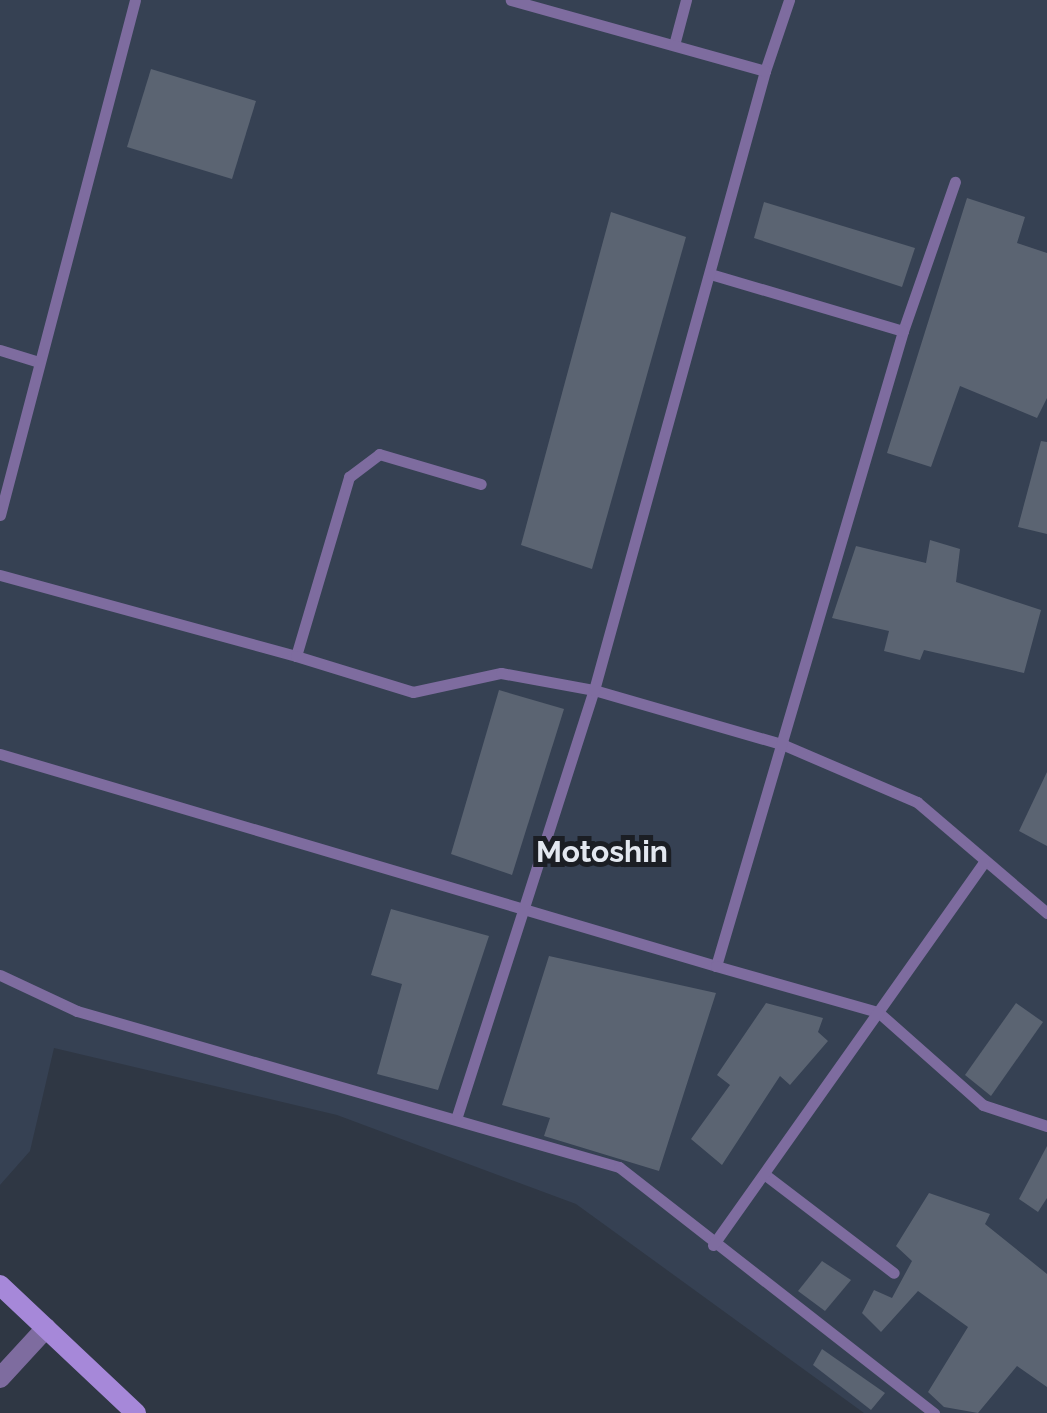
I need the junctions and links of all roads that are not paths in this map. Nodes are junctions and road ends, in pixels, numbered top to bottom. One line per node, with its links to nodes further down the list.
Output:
1 (135, 0): 11 (lane)
2 (511, 0): 5 (lane)
3 (686, 0): 5 (lane)
4 (789, 0): 6 (lane)
5 (674, 45): 6 (lane)
6 (766, 71): 8 (lane)
7 (955, 182): 9 (lane)
8 (710, 274): 9 (lane); 16 (lane)
9 (904, 332): 17 (lane)
10 (0, 350): 11 (lane)
11 (37, 361): 13 (lane)
12 (481, 484): 15 (lane)
13 (0, 514)
14 (0, 575): 15 (lane)
15 (296, 656): 16 (lane)
16 (594, 690): 17 (lane); 20 (lane)
17 (784, 746): 19 (lane); 22 (lane)
18 (0, 754): 20 (lane)
19 (983, 863): 21 (lane); 24 (lane)
20 (528, 912): 22 (lane); 25 (lane)
21 (1047, 913)
22 (716, 966): 24 (lane)
23 (0, 975): 25 (lane)
24 (878, 1012): 26 (lane); 27 (lane)
25 (456, 1116): 28 (lane)
26 (1047, 1126)
27 (764, 1174): 28 (lane); 29 (lane)
28 (714, 1245): 34 (lane)
29 (894, 1273)
30 (0, 1285): 31 (street)
31 (46, 1328): 32 (street); 33 (street)
32 (0, 1378)
33 (133, 1412)
34 (934, 1413)

